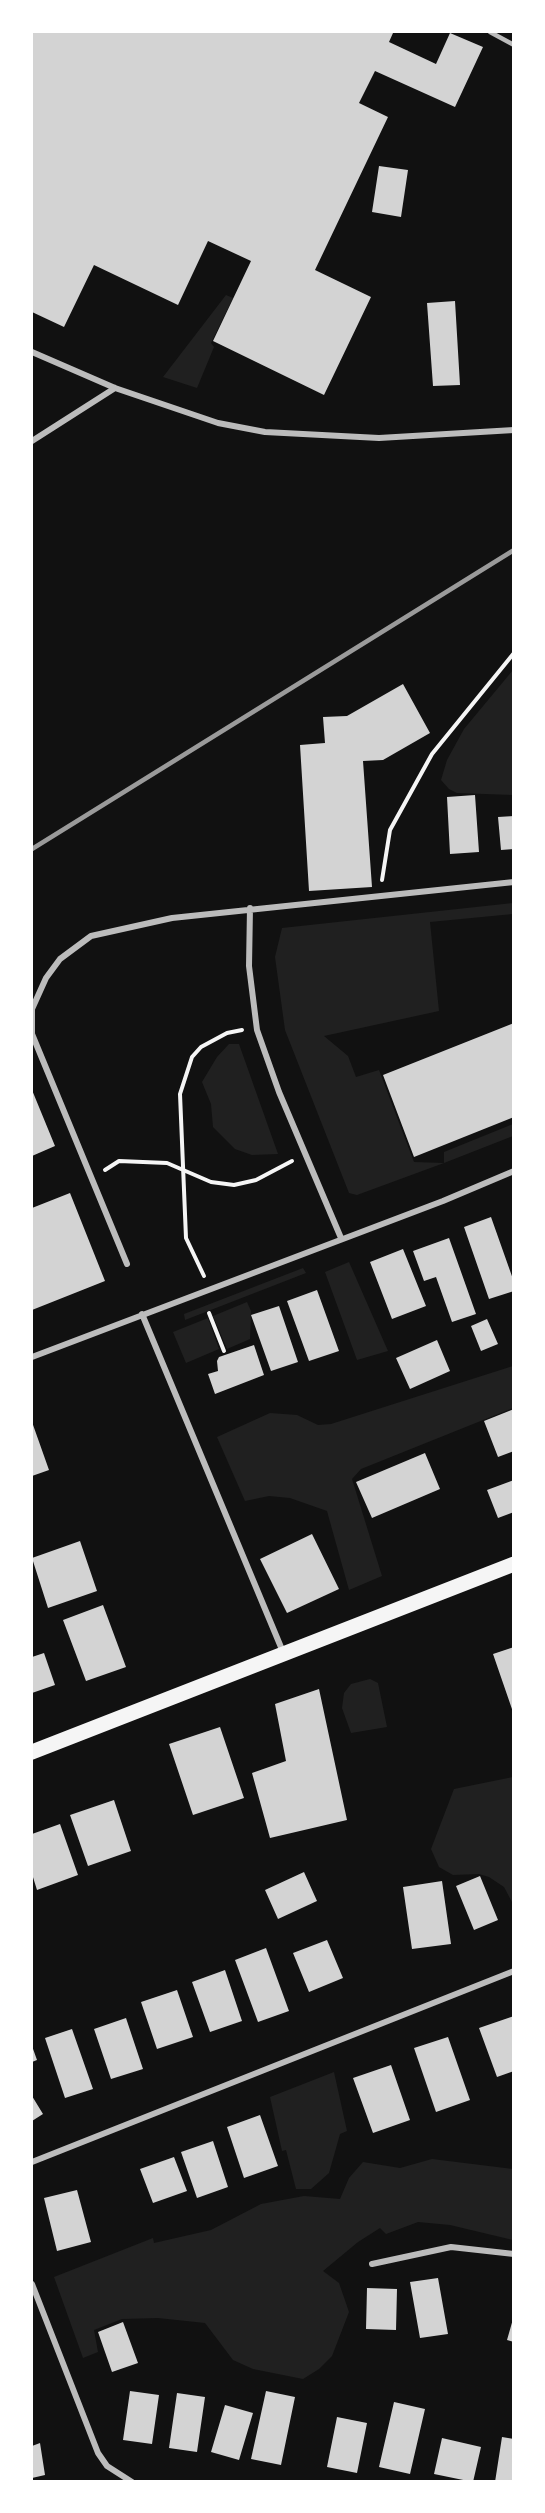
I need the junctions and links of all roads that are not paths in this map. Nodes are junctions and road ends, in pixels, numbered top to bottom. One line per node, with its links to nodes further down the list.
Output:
1 (490, 32): 2 (lane)
2 (513, 45)
3 (32, 352): 4 (street)
4 (115, 388): 5 (street); 6 (street)
5 (513, 430)
6 (32, 441)
7 (513, 882): 8 (street)
8 (250, 908): 10 (street); 11 (street)
9 (513, 1171): 10 (street)
10 (341, 1238): 12 (street)
11 (127, 1264)
12 (142, 1314): 13 (street); 15 (street)
13 (32, 1357)
14 (513, 1564): 15 (main road)
15 (283, 1653): 16 (main road)
16 (32, 1752)
17 (513, 1971): 18 (street)
18 (32, 2162)
19 (513, 2254): 20 (street)
20 (372, 2264)
21 (32, 2284): 22 (street)
22 (128, 2481)

